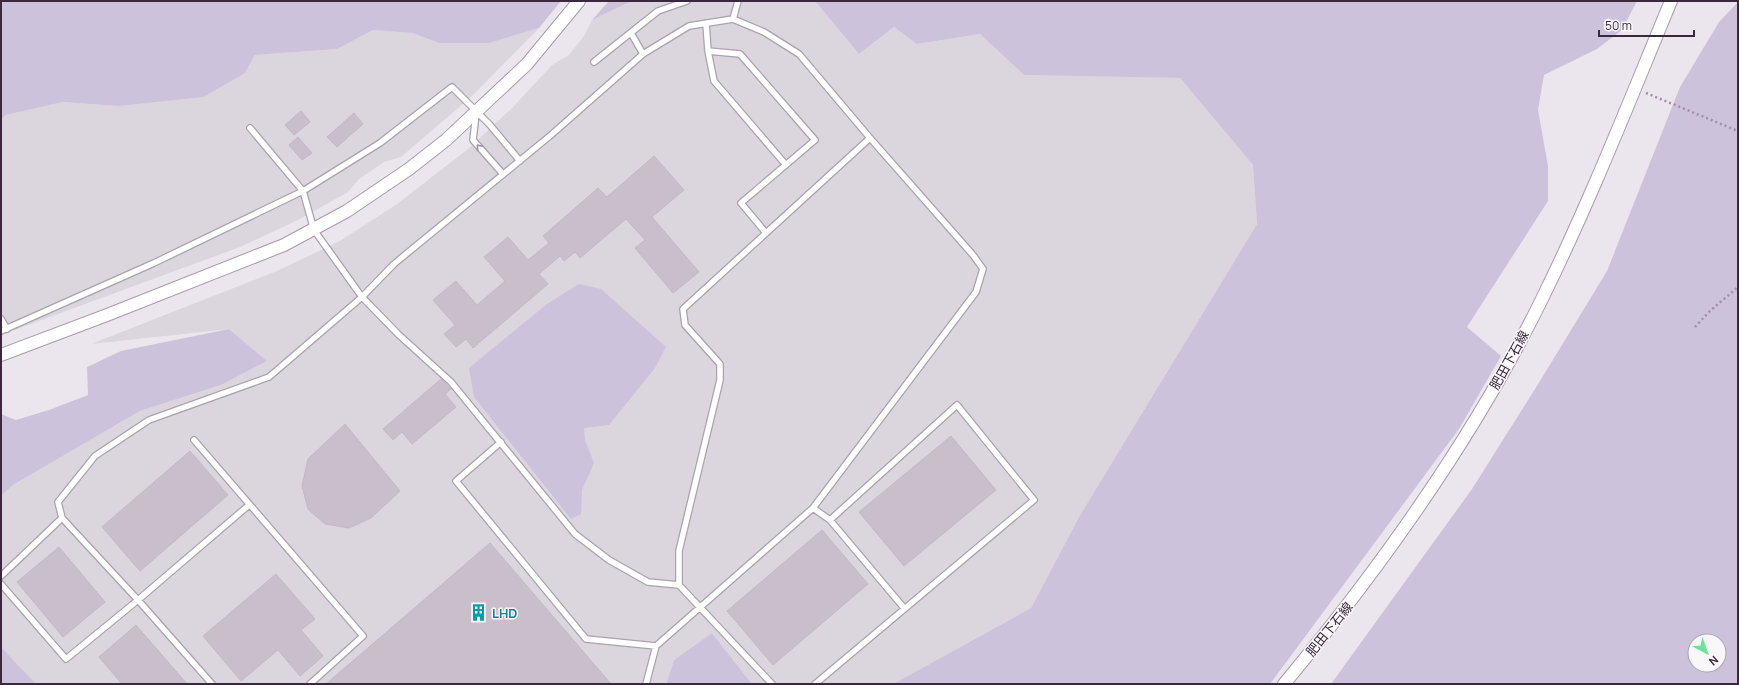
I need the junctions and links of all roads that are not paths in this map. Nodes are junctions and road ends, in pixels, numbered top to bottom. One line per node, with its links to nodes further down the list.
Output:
1 (579, 1): 11 (main road)
2 (687, 1): 7 (lane)
3 (738, 1): 5 (lane)
4 (1671, 1): 42 (main road, 肥田下石線)
5 (734, 19): 6 (lane); 13 (lane)
6 (706, 23): 8 (lane); 9 (lane)
7 (631, 33): 9 (lane); 10 (lane)
8 (708, 51): 15 (lane); 15 (lane)
9 (643, 54): 14 (lane)
10 (594, 62)
11 (476, 113): 14 (lane); 16 (lane, one-way to 11); 17 (lane); 18 (main road)
12 (250, 128): 17 (lane)
13 (870, 138): 19 (lane); 27 (lane)
14 (520, 161): 16 (lane)
15 (786, 165): 19 (lane)
16 (503, 174): 20 (lane)
17 (302, 191): 18 (lane); 22 (lane)
18 (314, 230): 20 (lane); 23 (main road)
19 (766, 233): 32 (lane)
20 (362, 297): 25 (lane); 28 (lane)
21 (1, 319): 22 (lane)
22 (4, 330)
23 (1, 355)
24 (194, 440): 26 (lane)
25 (500, 442): 32 (lane); 36 (lane)
26 (249, 505): 33 (lane); 38 (lane)
27 (812, 508): 29 (lane); 34 (lane)
28 (62, 518): 30 (lane); 33 (lane)
29 (830, 520): 35 (lane); 35 (lane)
30 (1, 576)
31 (1, 584): 33 (lane)
32 (679, 585): 34 (lane)
33 (138, 600): 37 (lane)
34 (700, 607): 36 (lane); 40 (lane)
35 (904, 608): 41 (lane)
36 (656, 646): 39 (lane)
37 (212, 684)
38 (310, 684)
39 (646, 684)
40 (772, 684)
41 (815, 684)
42 (1284, 684)

